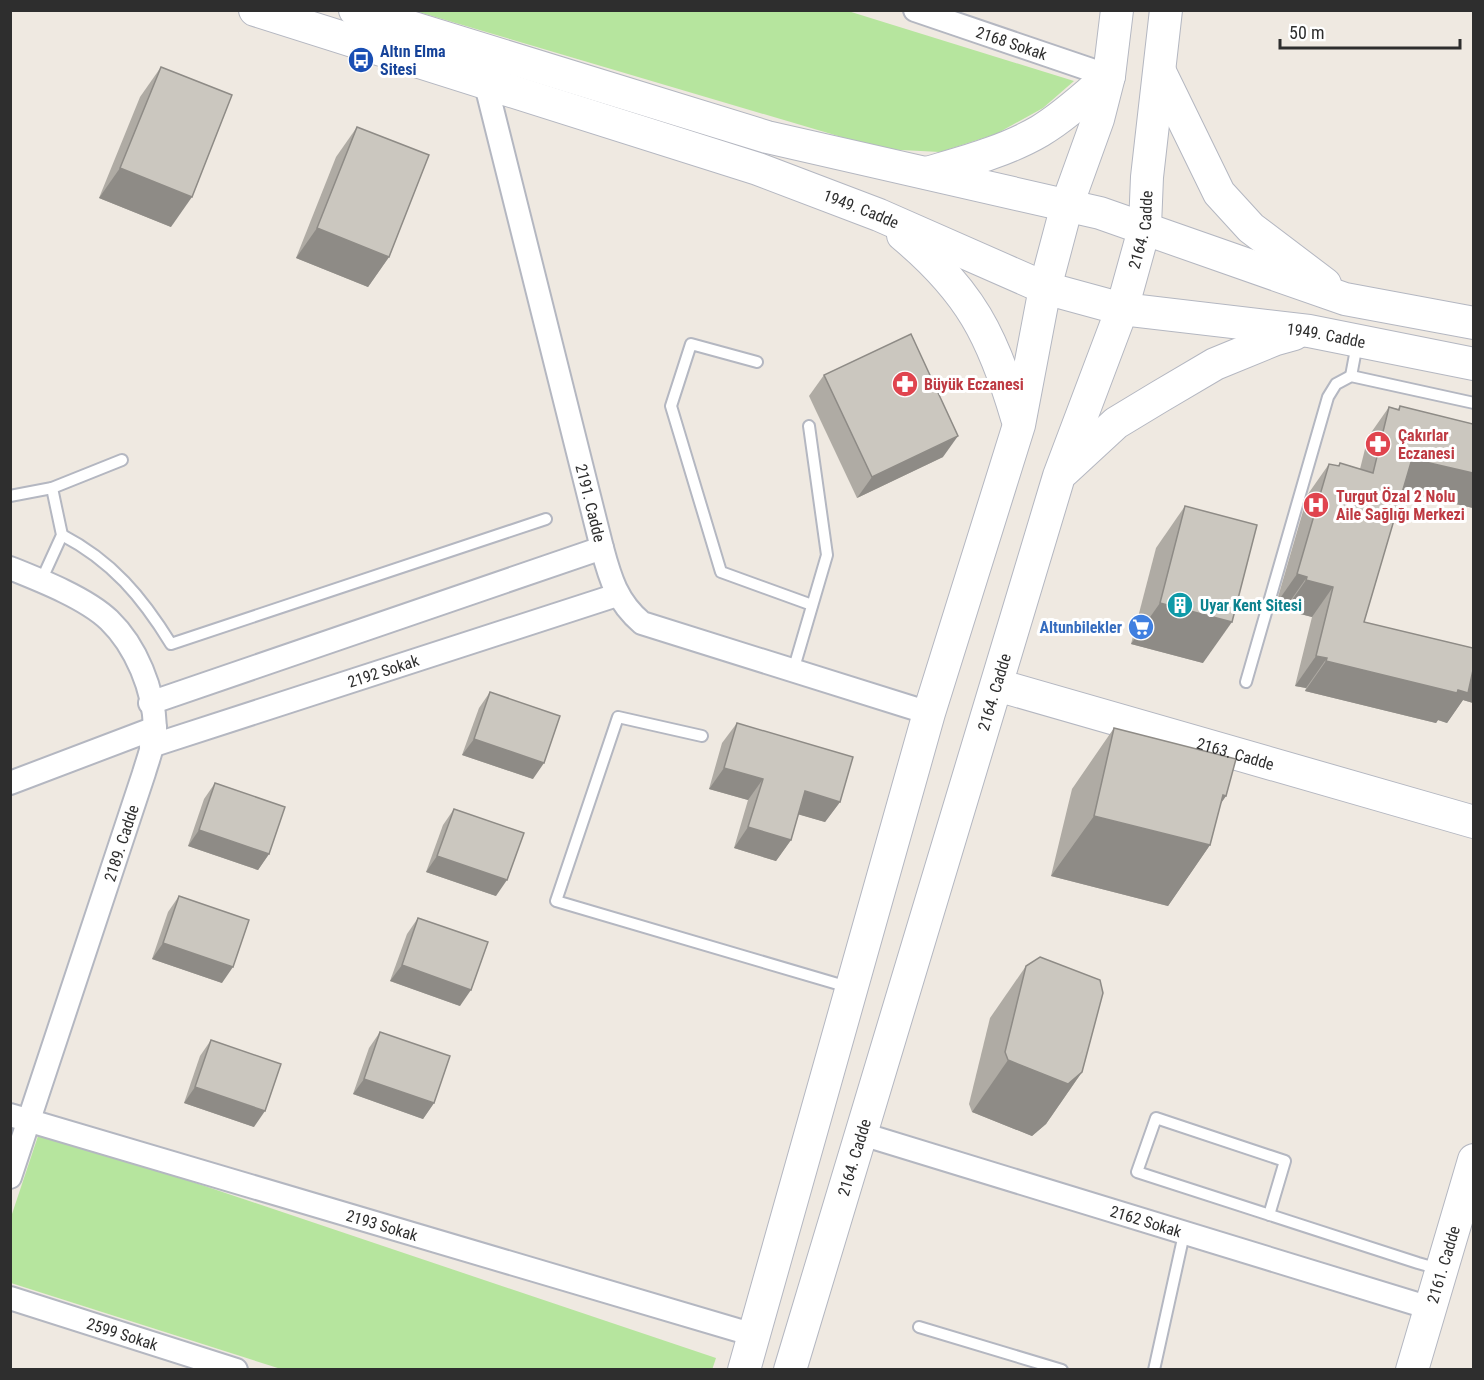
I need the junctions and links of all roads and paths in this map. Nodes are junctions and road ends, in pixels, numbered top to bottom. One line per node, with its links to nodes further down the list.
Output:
1 (255, 10): 8 (street, 1949. Cadde)
2 (915, 10): 7 (street, 2168 Sokak)
3 (1116, 10): 7 (street)
4 (1166, 10): 6 (street, 2164. Cadde)
5 (373, 13): 9 (street)
6 (1160, 72): 12 (street, 2164. Cadde); 14 (street)
7 (1109, 76): 9 (street); 10 (street)
8 (485, 81): 11 (street, 1949. Cadde); 31 (street, 2191. Cadde)
9 (922, 174): 10 (street)
10 (1067, 205): 12 (street); 13 (street)
11 (879, 216): 13 (street, 1949. Cadde); 23 (street)
12 (1145, 226): 14 (street); 15 (street, 2164. Cadde)
13 (1045, 288): 15 (street, 1949. Cadde); 23 (street)
14 (1345, 299): 16 (street)
15 (1122, 309): 17 (street, 1949. Cadde); 26 (street, 2164. Cadde)
16 (1473, 323)
17 (1309, 331): 18 (street, 1949. Cadde); 26 (street)
18 (1357, 340): 20 (street, 1949. Cadde); 21 (lane)
19 (757, 362): 35 (lane)
20 (1473, 364)
21 (1351, 376): 22 (lane); 37 (lane)
22 (1473, 403)
23 (1019, 425): 40 (street)
24 (809, 426): 35 (lane)
25 (122, 460): 27 (lane)
26 (1059, 476): 38 (street, 2164. Cadde)
27 (51, 488): 28 (lane); 30 (lane)
28 (10, 496)
29 (546, 519): 30 (lane)
30 (62, 535): 33 (lane)
31 (602, 548): 34 (street, 2191. Cadde); 39 (street)
32 (10, 568): 33 (street, 2189. Cadde)
33 (41, 581): 39 (street, 2189. Cadde)
34 (617, 595): 36 (street, 2191. Cadde); 42 (street, 2192 Sokak)
35 (812, 605): 36 (lane)
36 (793, 670): 40 (street, 2191. Cadde)
37 (1246, 682)
38 (997, 685): 44 (street, 2163. Cadde); 47 (street, 2164. Cadde)
39 (150, 702): 42 (street, 2189. Cadde)
40 (929, 713): 45 (street)
41 (702, 736): 45 (lane)
42 (153, 737): 43 (street, 2192 Sokak); 46 (street, 2189. Cadde)
43 (10, 783)
44 (1473, 822)
45 (851, 988): 57 (street)
46 (20, 1118): 49 (street, 2189. Cadde); 57 (street, 2193 Sokak)
47 (862, 1134): 52 (street, 2162 Sokak); 60 (street, 2164. Cadde)
48 (1473, 1160): 51 (street, 2161. Cadde)
49 (10, 1177)
50 (1269, 1215): 50 (lane); 53 (lane)
51 (1463, 1231): 53 (street, 2161. Cadde)
52 (1184, 1234): 55 (street, 2162 Sokak); 62 (lane)
53 (1441, 1270): 55 (street, 2161. Cadde)
54 (10, 1298): 58 (street, 2599 Sokak)
55 (1430, 1308): 63 (street, 2161. Cadde)
56 (919, 1327): 61 (lane)
57 (754, 1335): 59 (street)
58 (236, 1370)
59 (744, 1370)
60 (790, 1370)
61 (1062, 1370)
62 (1154, 1370)
63 (1412, 1370)

